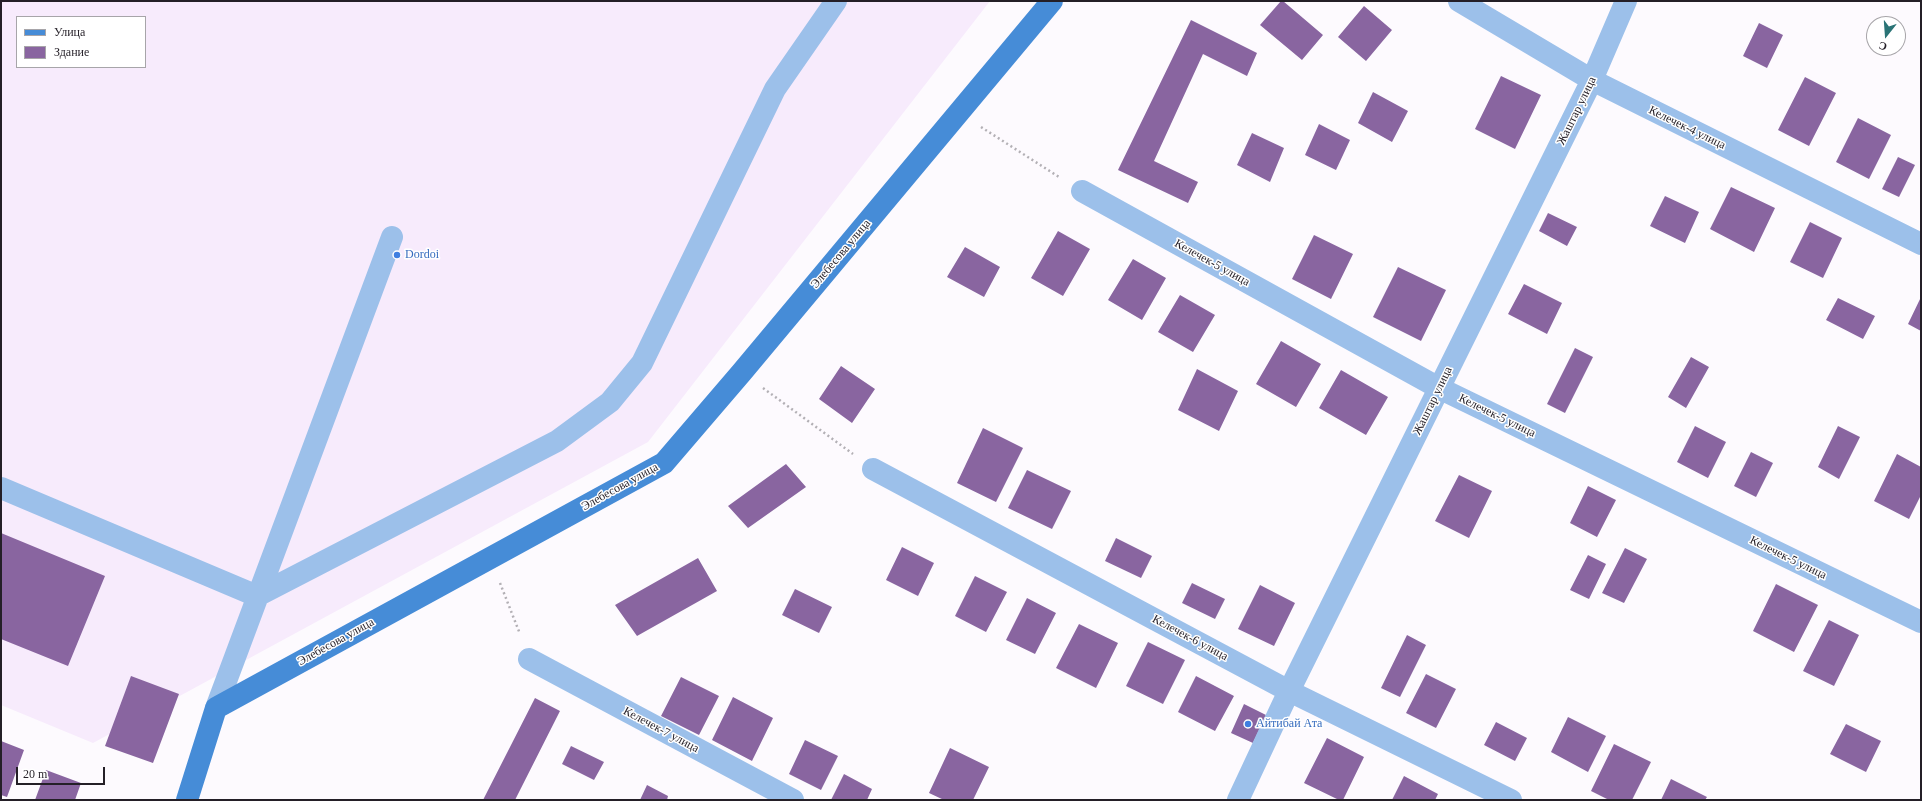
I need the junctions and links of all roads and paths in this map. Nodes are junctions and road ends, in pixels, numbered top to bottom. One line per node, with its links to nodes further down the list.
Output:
1 (836, 1): 15 (street)
2 (1052, 1): 6 (main road, Элебесова улица)
3 (1459, 1): 5 (street, Келечек-4 улица)
4 (1626, 1): 5 (street, Жаштар улица)
5 (1592, 80): 9 (street, Келечек-4 улица); 11 (street, Жаштар улица)
6 (959, 112): 7 (path); 10 (main road, Элебесова улица)
7 (1082, 191): 11 (street, Келечек-5 улица)
8 (392, 237): 15 (street)
9 (1921, 244)
10 (742, 372): 12 (path); 14 (main road, Элебесова улица)
11 (1439, 388): 16 (street, Келечек-5 улица); 18 (street, Жаштар улица)
12 (873, 469): 18 (street, Келечек-6 улица)
13 (1, 488): 15 (street)
14 (490, 558): 17 (path); 19 (main road, Элебесова улица)
15 (257, 596): 19 (street)
16 (1921, 622)
17 (529, 659): 21 (street, Келечек-7 улица)
18 (1289, 691): 22 (street, Жаштар улица); 23 (street, Келечек-6 улица)
19 (216, 708): 20 (main road)
20 (187, 800)
21 (793, 800)
22 (1238, 800)
23 (1511, 800)

